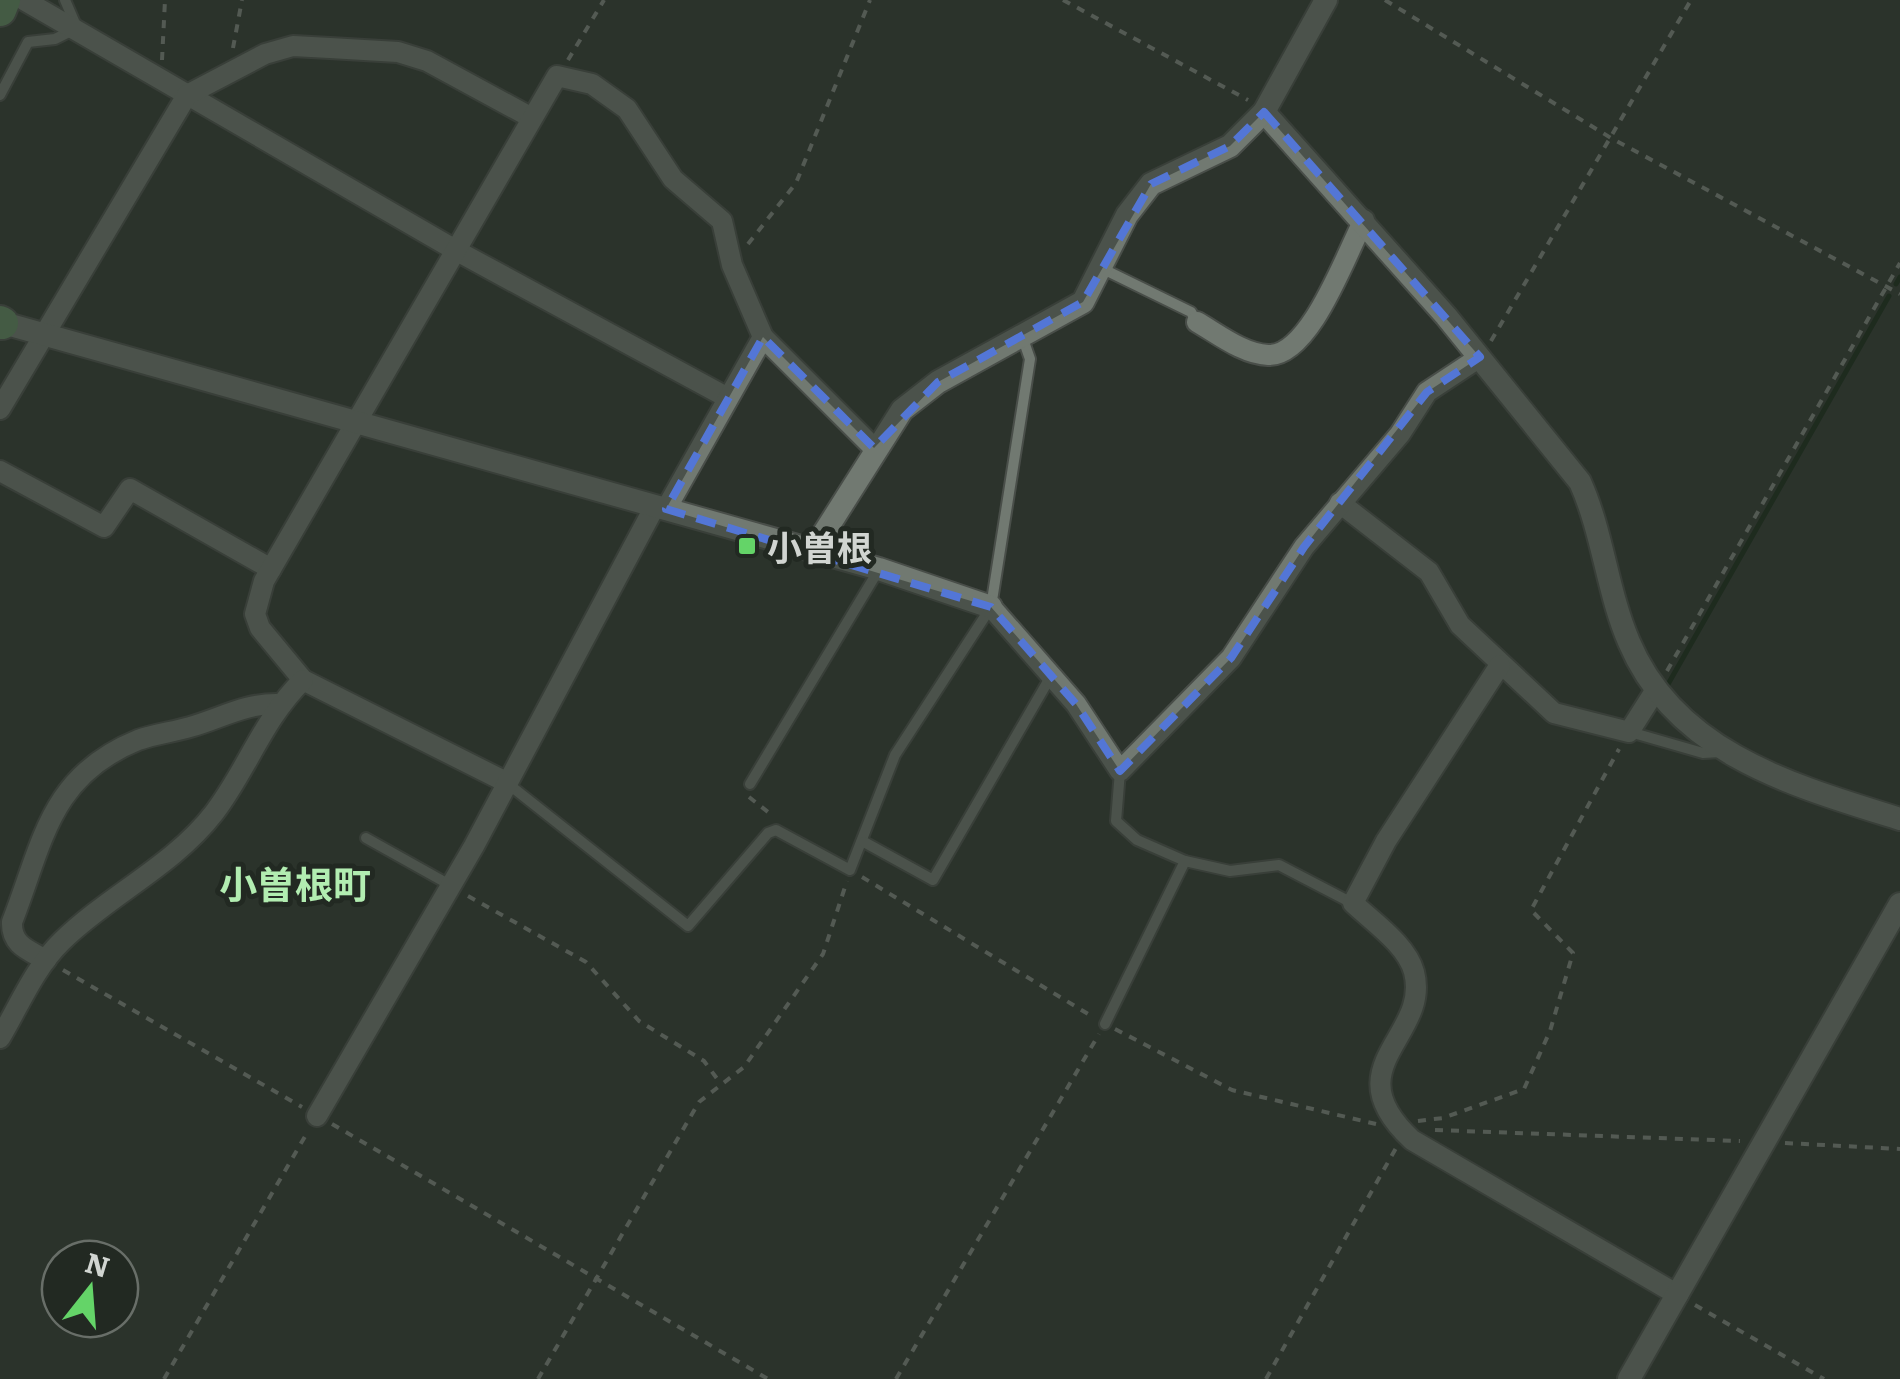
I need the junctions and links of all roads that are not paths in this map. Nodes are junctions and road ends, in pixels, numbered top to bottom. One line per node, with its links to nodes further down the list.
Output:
1 (4, 0): 5 (highway)
2 (24, 0): 6 (street)
3 (65, 0): 6 (lane)
4 (1326, 0): 10 (street)
5 (0, 10)
6 (76, 28): 7 (lane); 8 (street)
7 (6, 68): 9 (lane)
8 (187, 95): 11 (street); 13 (street); 17 (street)
9 (0, 96)
10 (1264, 112): 12 (street); 14 (street)
11 (532, 118): 13 (street); 19 (street)
12 (1364, 220): 16 (street); 20 (street)
13 (457, 251): 21 (street); 23 (street)
14 (1101, 268): 16 (lane); 18 (street)
15 (1, 320): 17 (street)
16 (1197, 322)
17 (44, 334): 22 (street); 23 (street)
18 (1022, 335): 24 (street); 31 (lane)
19 (763, 337): 21 (street); 24 (street)
20 (1480, 357): 26 (street); 35 (street)
21 (728, 398): 27 (street)
22 (0, 409)
23 (356, 425): 27 (street); 29 (street)
24 (874, 448): 28 (street)
25 (0, 471): 29 (street)
26 (1340, 503): 32 (street); 39 (street)
27 (660, 508): 28 (street); 40 (street)
28 (812, 552): 30 (street)
29 (271, 569): 34 (street)
30 (879, 570): 31 (street); 41 (lane)
31 (991, 607): 33 (street); 44 (lane)
32 (1500, 665): 37 (street); 47 (street)
33 (1052, 676): 39 (street); 44 (lane)
34 (303, 680): 36 (street); 40 (street)
35 (1655, 691): 37 (street); 38 (street)
36 (279, 704): 49 (street); 49 (street)
37 (1629, 732): 38 (lane)
38 (1726, 752): 42 (street)
39 (1120, 771): 45 (lane)
40 (506, 782): 44 (lane); 46 (street)
41 (750, 784)
42 (1900, 819)
43 (366, 838): 46 (lane)
44 (864, 842)
45 (1184, 861): 47 (lane); 50 (lane)
46 (450, 885): 52 (street)
47 (1354, 903): 53 (street)
48 (1900, 904): 53 (street)
49 (46, 960): 51 (street)
50 (1105, 1024)
51 (0, 1038)
52 (317, 1116)
53 (1678, 1295): 54 (street)
54 (1629, 1379)

